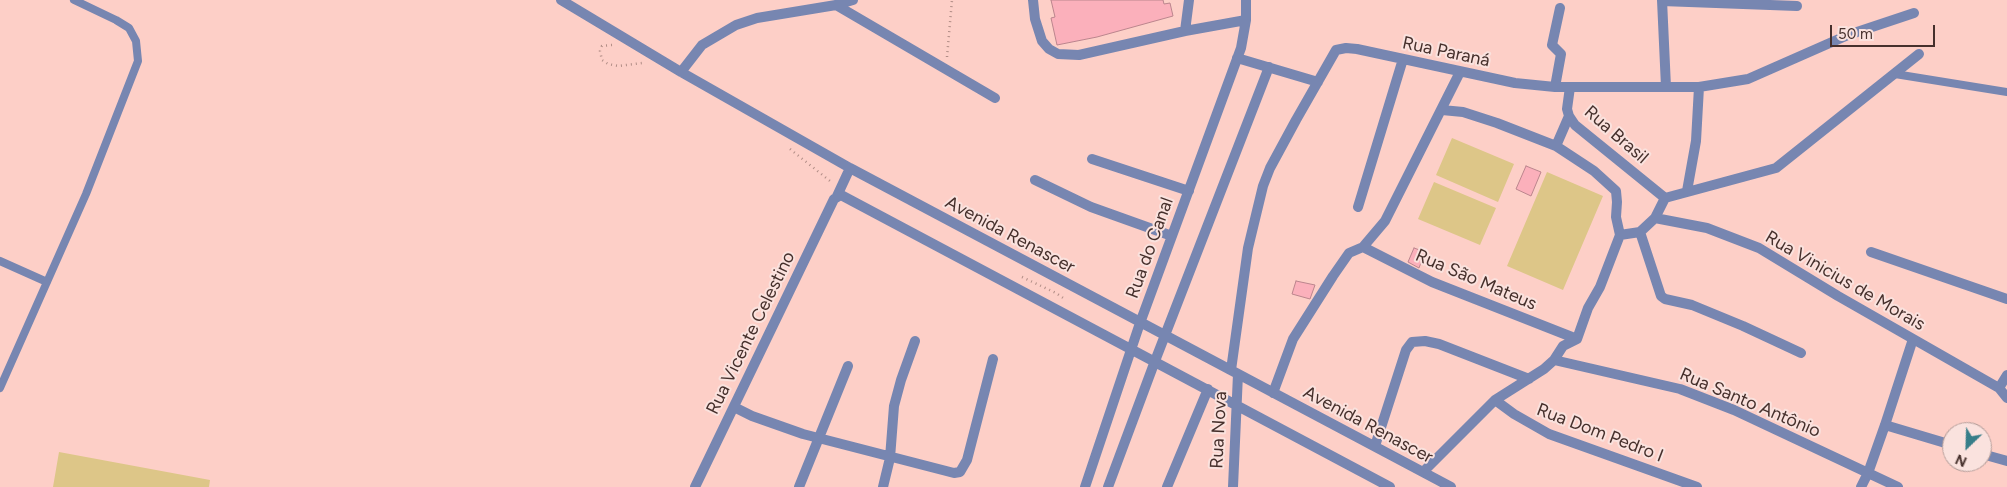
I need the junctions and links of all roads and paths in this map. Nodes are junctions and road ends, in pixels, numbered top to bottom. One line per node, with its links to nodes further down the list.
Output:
1 (74, 0): 50 (lane)
2 (561, 0): 22 (street, Avenida Renascer)
3 (852, 0): 9 (street)
4 (952, 0): 21 (path)
5 (1033, 0): 14 (street)
6 (1189, 0): 14 (street)
7 (1246, 0): 13 (street, Rua do Canal)
8 (1662, 1): 10 (street); 28 (street)
9 (836, 5): 21 (street); 22 (street)
10 (1797, 6)
11 (1560, 8): 26 (street)
12 (1914, 12): 29 (street, Rua Paraná)
13 (1246, 20): 14 (street); 17 (street, Rua do Canal)
14 (1186, 30)
15 (616, 47): 18 (path)
16 (1919, 54): 24 (street)
17 (1237, 58): 20 (street); 38 (street, Rua do Canal)
18 (637, 59)
19 (1403, 59): 23 (street, Rua Paraná); 25 (street, Rua Paraná); 42 (street)
20 (1269, 67): 25 (street); 53 (street)
21 (946, 68): 31 (street)
22 (681, 72): 36 (street, Avenida Renascer)
23 (1460, 72): 26 (street, Rua Paraná); 32 (street)
24 (1895, 74): 30 (lane); 39 (street)
25 (1318, 82): 63 (street, Rua Nova)
26 (1555, 87): 27 (street, Rua Paraná)
27 (1570, 87): 28 (street, Rua Paraná); 33 (street, Rua Brasil)
28 (1666, 87): 29 (street, Rua Paraná)
29 (1699, 87): 39 (street)
30 (2007, 92)
31 (995, 98)
32 (1442, 110): 34 (street); 47 (street)
33 (1569, 116): 34 (street); 41 (street, Rua Brasil)
34 (1556, 146): 45 (street)
35 (1092, 159): 38 (street)
36 (850, 168): 40 (street, Rua Vicente Celestino); 52 (street, Avenida Renascer)
37 (1035, 180): 46 (street)
38 (1189, 191): 46 (street, Rua do Canal)
39 (1687, 191): 41 (street)
40 (838, 196): 57 (street); 73 (street, Rua Vicente Celestino)
41 (1665, 198): 43 (street)
42 (1358, 208)
43 (1655, 218): 44 (street); 55 (street, Rua Vinicius de Morais)
44 (1640, 232): 45 (street); 58 (street)
45 (1620, 235): 54 (street)
46 (1172, 236): 52 (street, Rua do Canal)
47 (1363, 247): 54 (street, Rua São Mateus); 69 (street)
48 (1871, 252): 51 (street)
49 (0, 261): 50 (lane)
50 (47, 282): 66 (lane)
51 (2007, 299)
52 (1140, 323): 53 (street, Avenida Renascer); 57 (street, Rua do Canal)
53 (1165, 336): 61 (street); 63 (street, Avenida Renascer)
54 (1577, 338): 60 (street)
55 (1913, 339): 67 (street, Rua Vinicius de Morais); 74 (street)
56 (915, 341): 79 (street)
57 (1131, 349): 61 (street); 86 (street, Rua do Canal)
58 (1801, 353)
59 (993, 359): 79 (street)
60 (1554, 360): 65 (street); 82 (street, Rua Santo Antônio)
61 (1155, 361): 68 (street); 87 (street)
62 (848, 366): 75 (street)
63 (1234, 372): 69 (street, Avenida Renascer); 72 (street, Rua Nova)
64 (2007, 375): 67 (street)
65 (1529, 379): 71 (street); 77 (street)
66 (0, 388)
67 (1999, 388): 70 (street, Rua Vinicius de Morais)
68 (1208, 389): 72 (street); 88 (street)
69 (1273, 392): 77 (street, Avenida Renascer)
70 (2007, 398)
71 (1495, 400): 81 (street); 92 (street, Rua Dom Pedro I)
72 (1236, 404): 89 (street, Rua Nova); 90 (street)
73 (734, 406): 75 (street); 83 (street, Rua Vicente Celestino)
74 (1885, 425): 76 (street); 82 (street)
75 (819, 438): 79 (street); 84 (street)
76 (1942, 442)
77 (1375, 446): 81 (street, Avenida Renascer)
78 (1992, 457): 80 (street)
79 (890, 458): 85 (street)
80 (2007, 461)
81 (1423, 472): 91 (street, Avenida Renascer)
82 (1868, 473): 93 (street); 94 (street, Rua Santo Antônio)
83 (695, 487)
84 (798, 487)
85 (883, 487)
86 (1085, 487)
87 (1108, 487)
88 (1167, 487)
89 (1233, 487)
90 (1390, 487)
91 (1451, 487)
92 (1697, 487)
93 (1861, 487)
94 (1898, 487)

